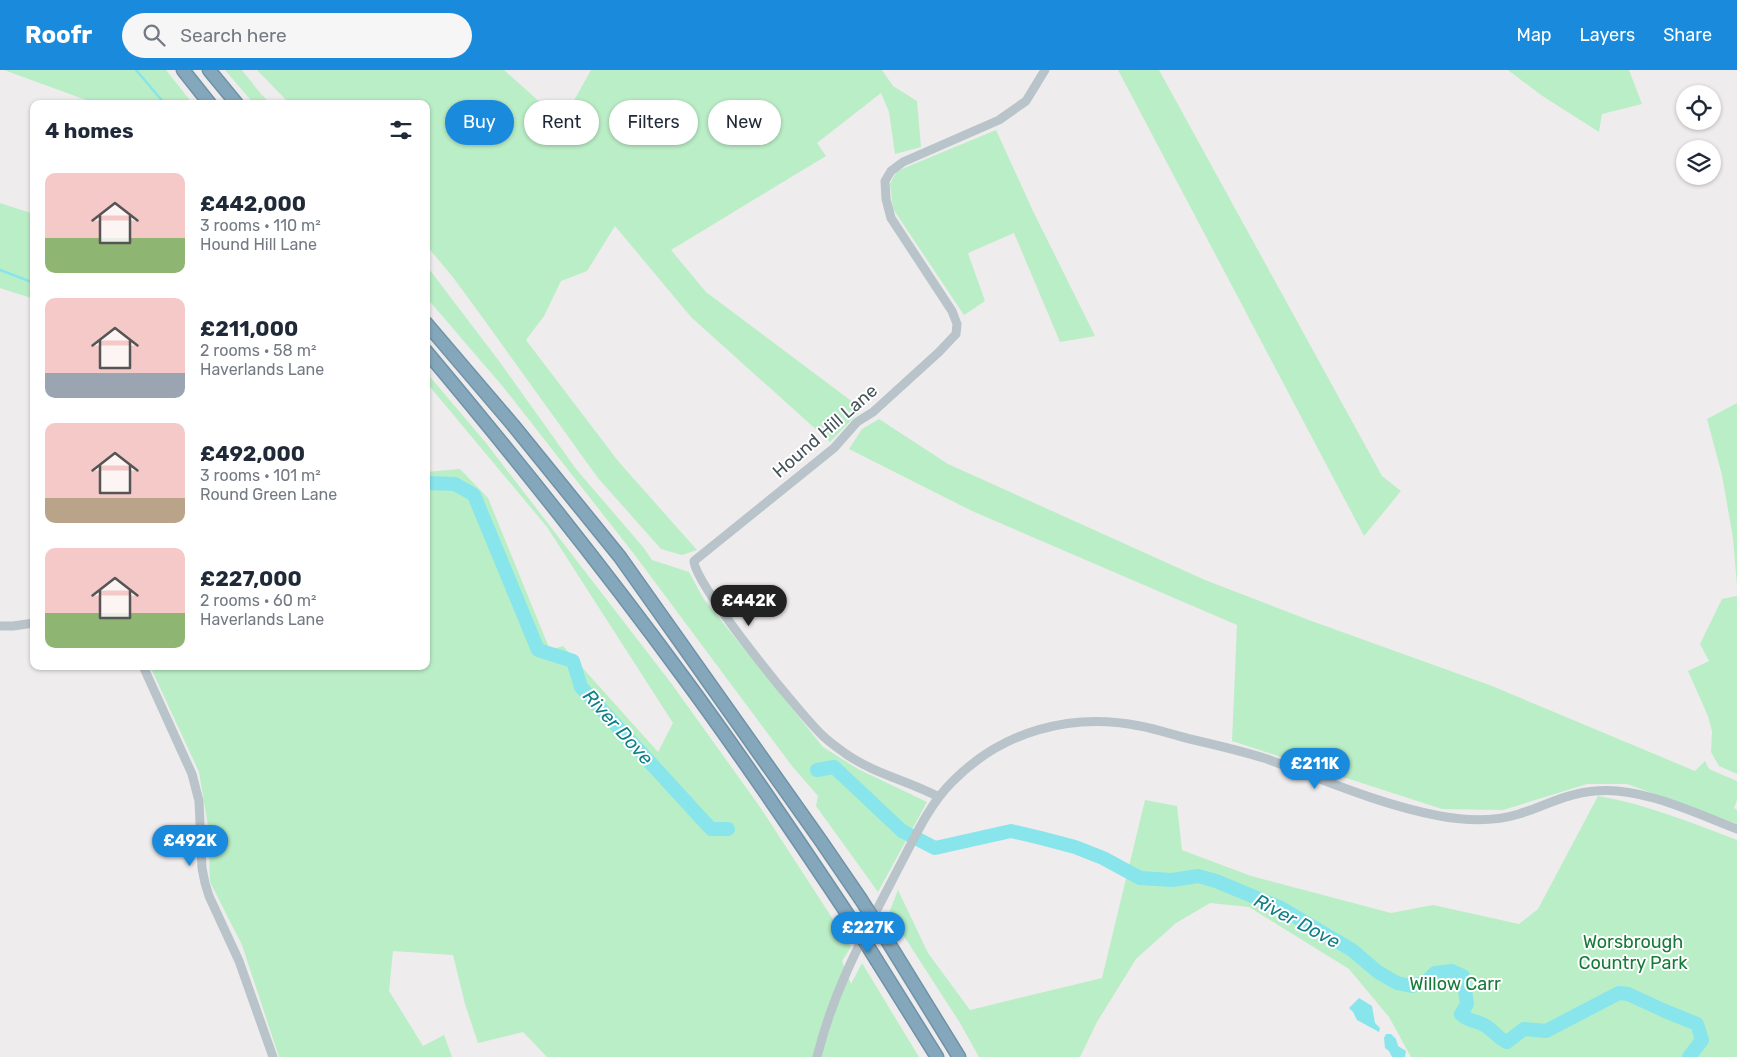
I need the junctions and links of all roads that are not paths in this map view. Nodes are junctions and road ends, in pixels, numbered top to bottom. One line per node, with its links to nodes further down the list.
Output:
1 (183, 70): 4 (highway)
2 (209, 70): 5 (highway)
3 (1045, 70): 11 (street, Hound Hill Lane)
4 (207, 100)
5 (234, 100)
6 (430, 328): 16 (highway, bridge)
7 (430, 356): 15 (highway, bridge)
8 (30, 623): 9 (street)
9 (0, 626)
10 (145, 670): 13 (street)
11 (939, 797): 12 (street); 14 (street)
12 (1737, 829)
13 (273, 1057)
14 (817, 1057)
15 (937, 1057)
16 (959, 1057)

